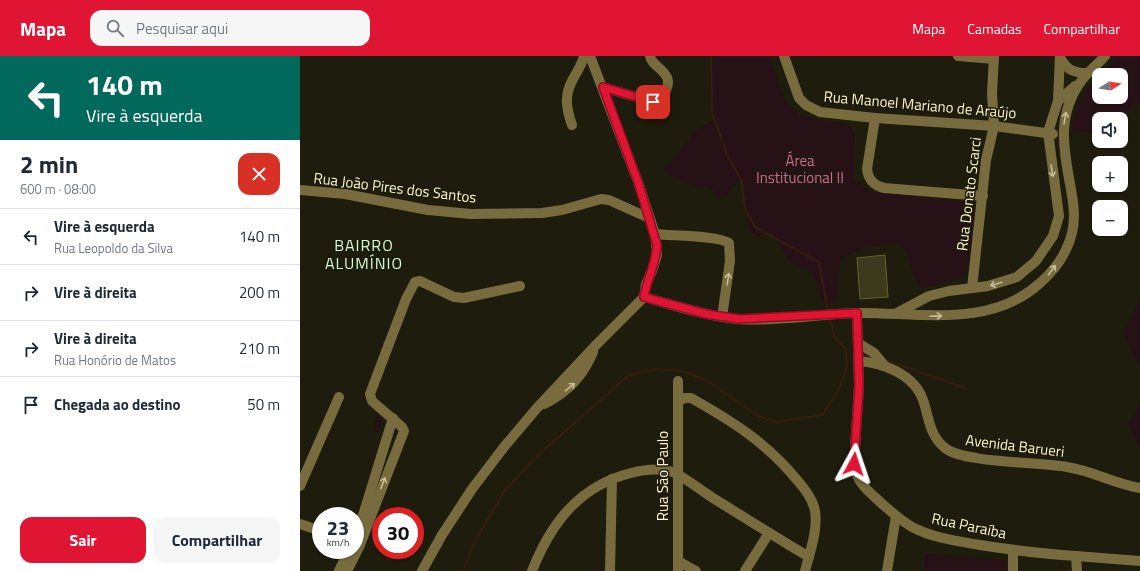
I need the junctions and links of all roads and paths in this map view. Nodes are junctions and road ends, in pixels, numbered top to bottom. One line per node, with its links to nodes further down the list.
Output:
1 (584, 56): 13 (street)
2 (590, 56): 10 (street)
3 (650, 56): 10 (street)
4 (784, 56): 12 (street, Rua Manoel Mariano de Araújo)
5 (958, 56): 7 (street)
6 (1106, 56): 9 (street)
7 (994, 57): 14 (street, Rua Donato Scarci)
8 (1060, 57): 9 (street); 11 (street)
9 (1085, 76): 11 (street); 16 (street, one-way to 9)
10 (603, 87): 19 (street)
11 (1058, 101): 15 (street)
12 (875, 118): 14 (street, Rua Manoel Mariano de Araújo); 18 (street)
13 (572, 125)
14 (994, 126): 15 (street, Rua Manoel Mariano de Araújo); 18 (street, Rua Donato Scarci)
15 (1048, 132): 16 (street, Rua Manoel Mariano de Araújo); 22 (street, one-way to 22)
16 (1063, 136): 25 (street, one-way to 16)
17 (300, 190): 19 (street, Rua João Pires dos Santos)
18 (983, 196): 22 (street, Rua Donato Scarci)
19 (649, 218): 20 (street)
20 (654, 234): 23 (street); 26 (street, one-way to 20)
21 (520, 286): 33 (street)
22 (972, 288): 25 (street)
23 (644, 297): 26 (street); 51 (street)
24 (857, 313): 25 (street); 26 (street); 27 (street, Rua Paraíba)
25 (897, 313)
26 (722, 317)
27 (858, 343): 28 (street, Rua Paraíba); 29 (street, Avenida Barueri)
28 (859, 361): 29 (street, Avenida Barueri); 41 (street, Rua Paraíba)
29 (884, 365): 39 (street, Avenida Barueri)
30 (678, 381): 32 (street, Rua São Paulo)
31 (339, 397): 38 (street)
32 (678, 402): 36 (street, Rua São Paulo); 47 (street)
33 (393, 418): 34 (street); 35 (street)
34 (385, 446): 35 (street); 40 (street)
35 (395, 449): 53 (street, one-way to 35)
36 (678, 476): 37 (street); 44 (street); 50 (street, Rua São Paulo)
37 (612, 479): 54 (street); 55 (street)
38 (300, 486)
39 (1140, 488)
40 (364, 509)
41 (896, 516): 45 (street, Rua Paraíba); 59 (street)
42 (300, 524): 43 (street)
43 (312, 529)
44 (769, 533): 47 (street); 57 (street)
45 (1013, 550): 46 (street, Rua Paraíba); 60 (street)
46 (1076, 556): 49 (street, Rua Paraíba); 61 (street)
47 (809, 557): 58 (street)
48 (345, 559): 52 (street)
49 (1140, 561)
50 (678, 566): 56 (street)
51 (426, 568)
52 (339, 571)
53 (348, 571)
54 (532, 571)
55 (610, 571)
56 (696, 571)
57 (745, 571)
58 (805, 571)
59 (887, 571)
60 (1012, 571)
61 (1077, 571)

